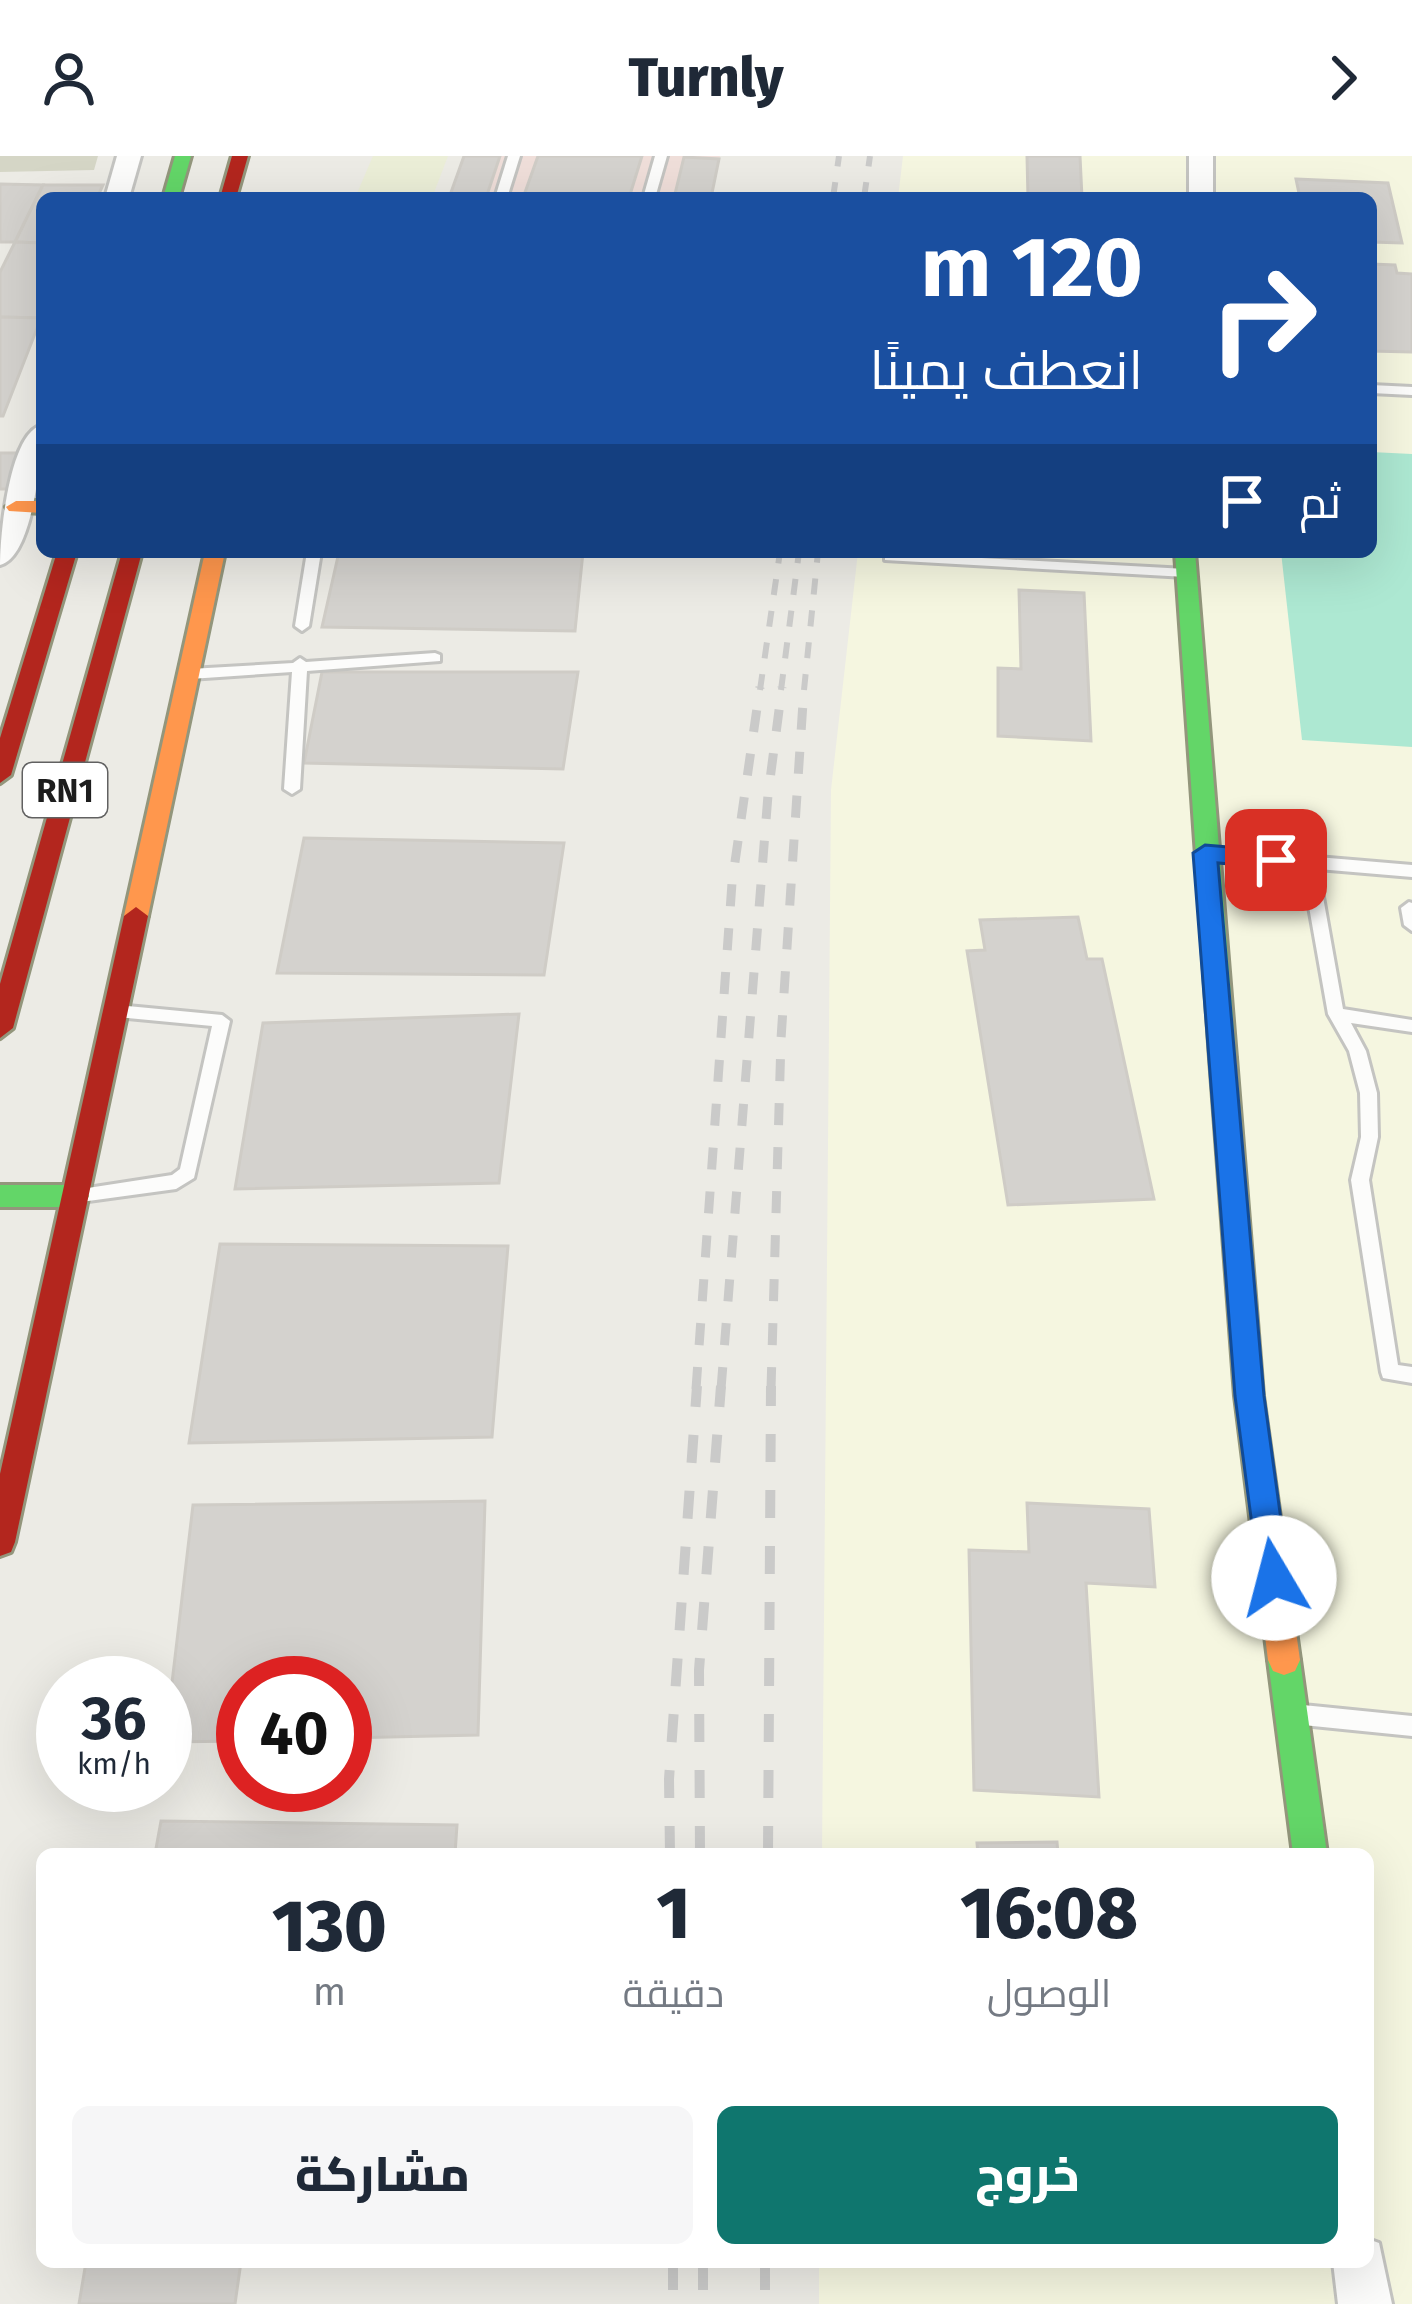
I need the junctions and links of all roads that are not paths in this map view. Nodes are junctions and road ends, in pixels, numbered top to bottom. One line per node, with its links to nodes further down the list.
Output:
1 (129, 156): 7 (street)
2 (183, 156): 8 (street)
3 (240, 156): 9 (street)
4 (514, 156): 10 (lane)
5 (661, 156): 11 (lane)
6 (1201, 156): 12 (street)
7 (118, 192)
8 (173, 192)
9 (230, 192)
10 (503, 192)
11 (652, 192)
12 (1201, 192)
13 (1377, 388): 14 (lane)
14 (1412, 391)
15 (36, 467): 16 (street)
16 (29, 507): 17 (street)
17 (0, 556)
18 (65, 558): 28 (street, RN1)
19 (130, 558): 36 (street, RN1)
20 (213, 558): 27 (street)
21 (313, 558): 24 (lane)
22 (949, 558): 23 (lane)
23 (1185, 562): 30 (street)
24 (302, 626)
25 (435, 658): 26 (lane)
26 (300, 663): 27 (lane); 29 (lane)
27 (185, 674): 33 (street)
28 (0, 775)
29 (292, 789)
30 (1205, 853): 31 (lane); 41 (street)
31 (1309, 863): 32 (lane); 34 (lane)
32 (1412, 871)
33 (117, 1011): 38 (street); 38 (lane)
34 (1336, 1014): 35 (lane); 39 (lane)
35 (1412, 1026)
36 (0, 1028)
37 (0, 1196): 38 (street)
38 (76, 1196): 40 (street)
39 (1412, 1375)
40 (0, 1543)
41 (1293, 1714): 42 (lane); 43 (street)
42 (1412, 1726)
43 (1309, 1848)
44 (1361, 2268): 45 (street)
45 (1365, 2304)

